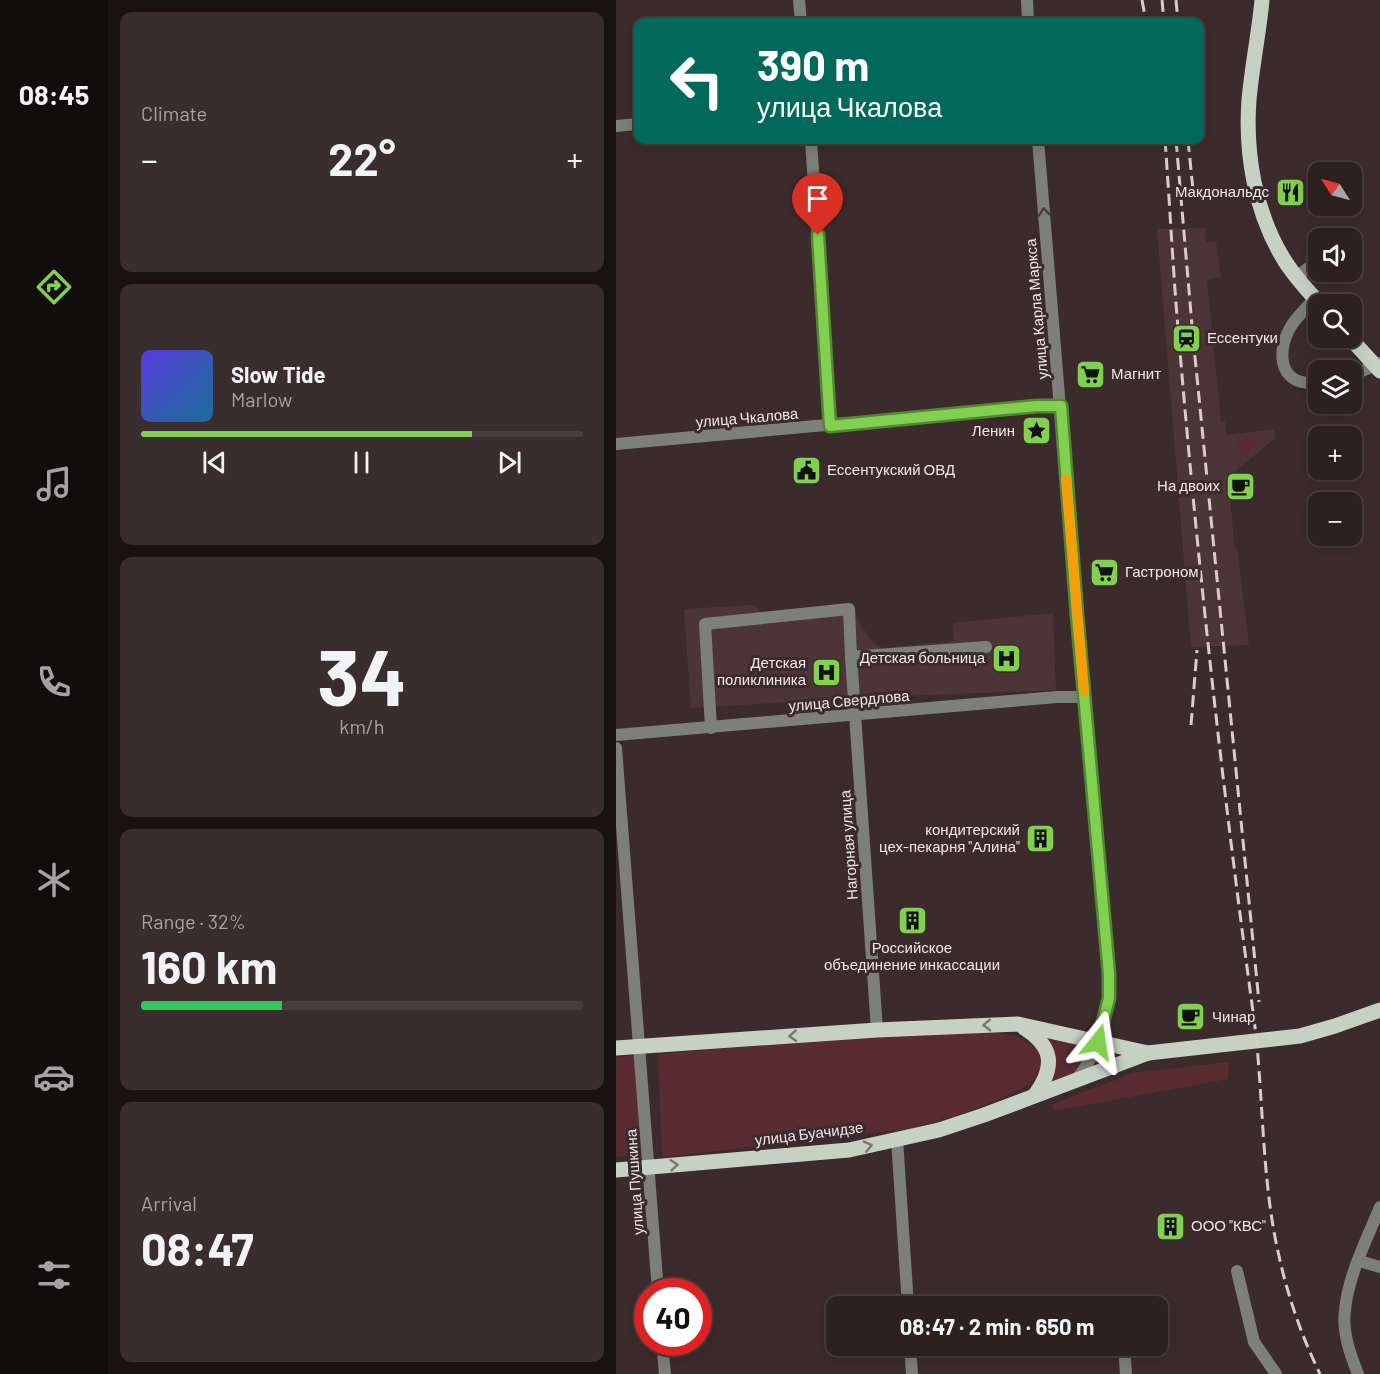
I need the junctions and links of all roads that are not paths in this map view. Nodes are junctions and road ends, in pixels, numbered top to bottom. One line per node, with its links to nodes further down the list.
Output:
1 (799, 0): 4 (street)
2 (1027, 0): 5 (street)
3 (1262, 0): 11 (main road)
4 (801, 18)
5 (1028, 18)
6 (634, 124): 7 (street)
7 (616, 126)
8 (811, 144): 19 (street)
9 (1038, 144): 18 (street, улица Карла Маркса, one-way to 9)
10 (1308, 268): 11 (street)
11 (1296, 277): 12 (main road)
12 (1311, 294)
13 (1308, 311): 17 (street)
14 (1361, 348): 15 (main road)
15 (1379, 364): 16 (street)
16 (1362, 371)
17 (1308, 382)
18 (1061, 406): 19 (street, улица Чкалова); 23 (street, улица Карла Маркса)
19 (830, 426): 20 (street, улица Чкалова)
20 (616, 444)
21 (986, 647): 22 (street)
22 (851, 657): 24 (street, Нагорная улица); 25 (street, Нагорная улица)
23 (1084, 697): 24 (street, улица Свердлова); 31 (street, улица Карла Маркса)
24 (854, 716): 25 (street, улица Свердлова); 30 (street, Нагорная улица)
25 (711, 728): 26 (street, улица Свердлова)
26 (616, 735)
27 (616, 748): 32 (street, улица Пушкина)
28 (1380, 1010): 34 (main road, улица Буачидзе)
29 (1018, 1024): 30 (main road, улица Буачидзе, one-way to 30); 31 (main road, улица Буачидзе); 36 (main road)
30 (877, 1030): 32 (main road, улица Буачидзе, one-way to 32)
31 (1098, 1042): 34 (main road, улица Буачидзе); 35 (street, улица Карла Маркса)
32 (640, 1046): 33 (main road, улица Буачидзе); 38 (street, улица Пушкина)
33 (616, 1048)
34 (1148, 1053): 35 (main road, улица Буачидзе)
35 (1077, 1079): 36 (main road, улица Буачидзе)
36 (1035, 1095): 37 (main road, улица Буачидзе)
37 (897, 1139): 38 (main road, улица Буачидзе, one-way to 37); 45 (street)
38 (649, 1168): 39 (main road, улица Буачидзе); 44 (street, улица Пушкина)
39 (616, 1170)
40 (1380, 1207): 41 (street)
41 (1359, 1261): 42 (street); 53 (street)
42 (1380, 1267)
43 (1237, 1271): 52 (street)
44 (657, 1278)
45 (907, 1296)
46 (663, 1356): 49 (street)
47 (911, 1356): 50 (street)
48 (1125, 1356): 51 (street)
49 (665, 1374)
50 (912, 1374)
51 (1126, 1374)
52 (1276, 1374)
53 (1358, 1374)

